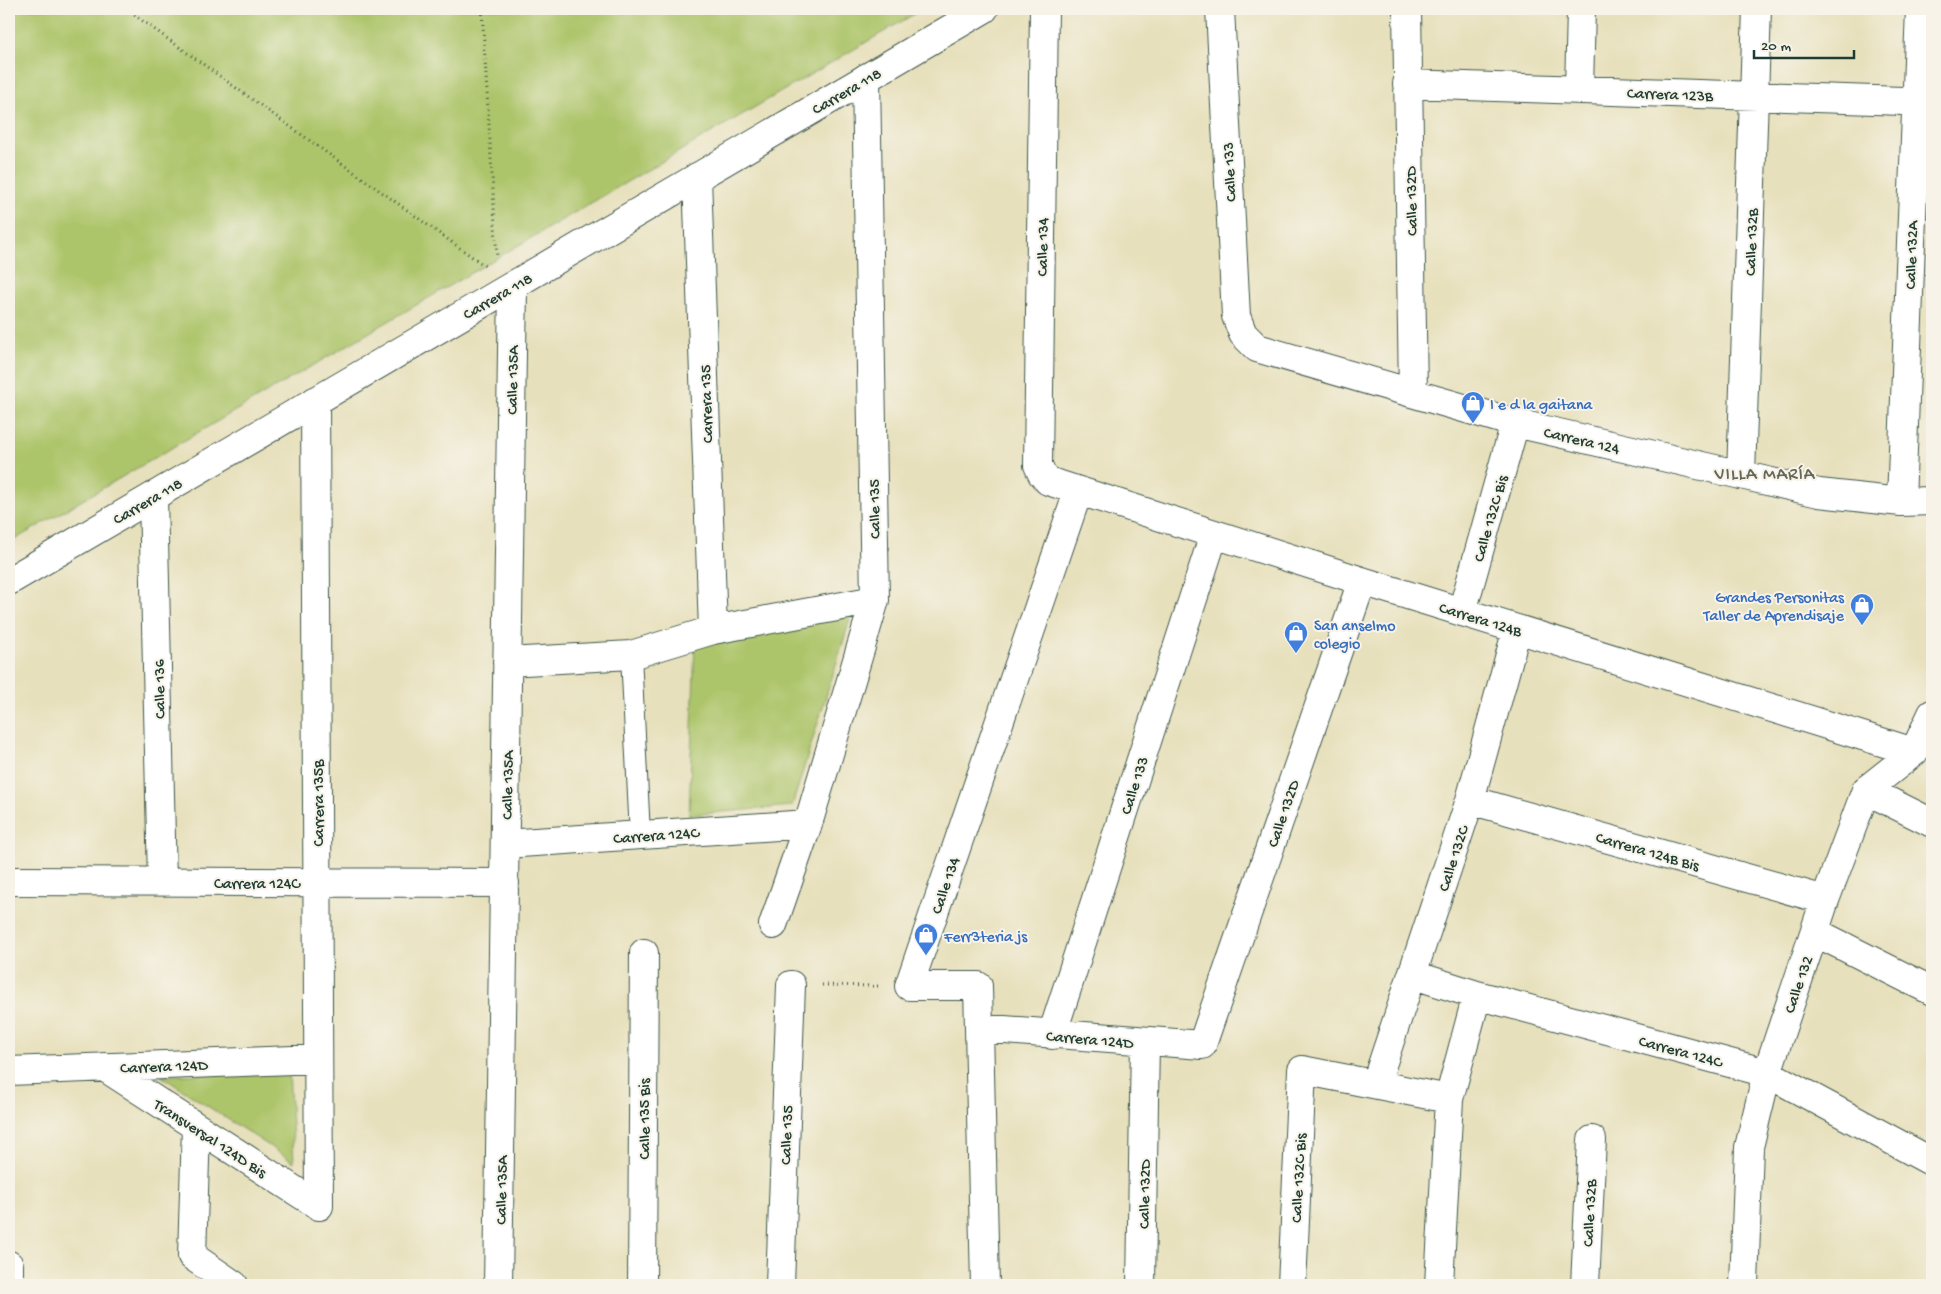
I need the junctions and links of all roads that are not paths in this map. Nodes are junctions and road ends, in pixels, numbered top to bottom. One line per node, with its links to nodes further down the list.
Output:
1 (984, 9): 8 (street, Carrera 118)
2 (1044, 9): 20 (street, Calle 134)
3 (1220, 9): 15 (street, Calle 133)
4 (1407, 9): 9 (street, Calle 132D)
5 (1581, 9): 10 (street)
6 (1757, 9): 11 (street, Calle 132B)
7 (1920, 9): 12 (street, Calle 132A)
8 (866, 78): 13 (street, Carrera 118); 28 (street, Calle 135)
9 (1407, 84): 10 (street, Carrera 123B); 16 (street, Calle 132D)
10 (1579, 90): 11 (street, Carrera 123B)
11 (1755, 96): 12 (street, Carrera 123B); 19 (street, Calle 132B)
12 (1924, 101): 24 (street, Calle 132A)
13 (697, 178): 14 (street, Carrera 118); 31 (street, Carrera 135)
14 (506, 281): 17 (street, Carrera 118); 33 (street, Calle 135A)
15 (1242, 334): 16 (street, Carrera 124)
16 (1414, 393): 18 (street, Carrera 124)
17 (315, 401): 22 (street, Carrera 118); 44 (street, Carrera 135B)
18 (1515, 423): 19 (street, Carrera 124); 29 (street, Calle 132C Bis)
19 (1741, 476): 24 (street, Carrera 124)
20 (1048, 481): 21 (street, Carrera 124B)
21 (1078, 492): 25 (street, Carrera 124B); 54 (street, Calle 134)
22 (153, 497): 26 (street, Carrera 118); 43 (street, Calle 136)
23 (1932, 501): 24 (street, Carrera 124)
24 (1901, 502)
25 (1214, 534): 27 (street, Carrera 124B); 55 (street, Calle 133)
26 (9, 581)
27 (1362, 581): 29 (street, Carrera 124B); 57 (street, Calle 132D)
28 (875, 600): 31 (street); 39 (street, Calle 135)
29 (1462, 612): 30 (street, Carrera 124B)
30 (1517, 629): 35 (street, Carrera 124B); 37 (street, Calle 132C)
31 (713, 630): 32 (street)
32 (631, 656): 33 (street); 40 (lane)
33 (507, 662): 41 (street, Calle 135A)
34 (1932, 714): 35 (street)
35 (1914, 752): 36 (street)
36 (1866, 790): 38 (street); 46 (street, Calle 132)
37 (1470, 800): 46 (street, Carrera 124B Bis); 50 (street, Calle 132C)
38 (1932, 823)
39 (808, 824): 40 (street, Carrera 124C); 47 (street, Calle 135)
40 (640, 835): 41 (street, Carrera 124C)
41 (505, 844): 45 (street, Calle 135A)
42 (9, 881): 43 (street, Carrera 124C)
43 (162, 882): 44 (street, Carrera 124C)
44 (318, 882): 45 (street, Carrera 124C); 58 (street, Carrera 135B)
45 (504, 883): 71 (street, Calle 135A)
46 (1826, 900): 48 (street, Calle 132)
47 (773, 925)
48 (1815, 932): 52 (street); 61 (street, Calle 132)
49 (644, 953): 72 (street, Calle 135 Bis)
50 (1414, 975): 53 (street, Carrera 124C); 62 (street, Calle 132C)
51 (791, 985): 73 (street, Calle 135)
52 (1932, 991)
53 (1477, 995): 61 (street, Carrera 124C); 63 (street)
54 (979, 1028): 55 (street, Carrera 124D); 74 (street)
55 (1052, 1035): 56 (street, Carrera 124D)
56 (1145, 1042): 57 (street, Carrera 124D); 75 (street, Calle 132D)
57 (1202, 1045)
58 (318, 1059): 59 (street, Carrera 124D); 67 (street, Carrera 135B)
59 (104, 1067): 60 (street, Carrera 124D); 64 (street, Transversal 124D Bis)
60 (9, 1071)
61 (1767, 1073): 66 (street, Carrera 124C); 79 (street, Calle 132)
62 (1376, 1083): 63 (street); 76 (street, Calle 132C Bis)
63 (1449, 1099): 77 (street)
64 (196, 1128): 67 (street, Transversal 124D Bis); 70 (street)
65 (1592, 1140): 78 (street, Calle 132B)
66 (1932, 1162)
67 (319, 1206)
68 (9, 1265): 69 (street)
69 (9, 1285)
70 (234, 1285)
71 (498, 1285)
72 (642, 1285)
73 (780, 1285)
74 (985, 1285)
75 (1141, 1285)
76 (1292, 1285)
77 (1439, 1285)
78 (1585, 1285)
79 (1744, 1285)

